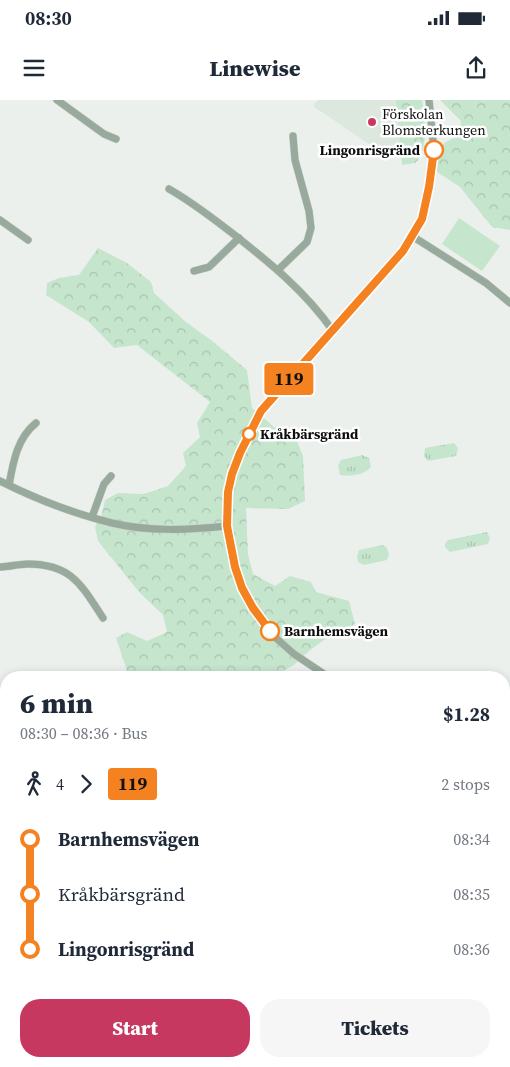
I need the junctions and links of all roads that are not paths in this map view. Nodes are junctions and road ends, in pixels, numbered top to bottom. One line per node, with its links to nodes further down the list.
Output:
1 (57, 100): 4 (street)
2 (429, 100): 7 (street)
3 (293, 136): 10 (street)
4 (116, 139)
5 (169, 189): 8 (street)
6 (0, 220): 9 (street)
7 (412, 236): 12 (street); 13 (street)
8 (239, 238): 10 (street); 11 (street)
9 (28, 240)
10 (278, 270): 13 (street)
11 (194, 271)
12 (510, 303)
13 (333, 331): 19 (street)
14 (36, 423): 17 (street)
15 (111, 476): 18 (street)
16 (0, 481): 17 (street)
17 (10, 486): 18 (street)
18 (92, 517): 19 (street)
19 (227, 526): 22 (street)
20 (0, 567): 21 (street)
21 (104, 618)
22 (319, 671)

